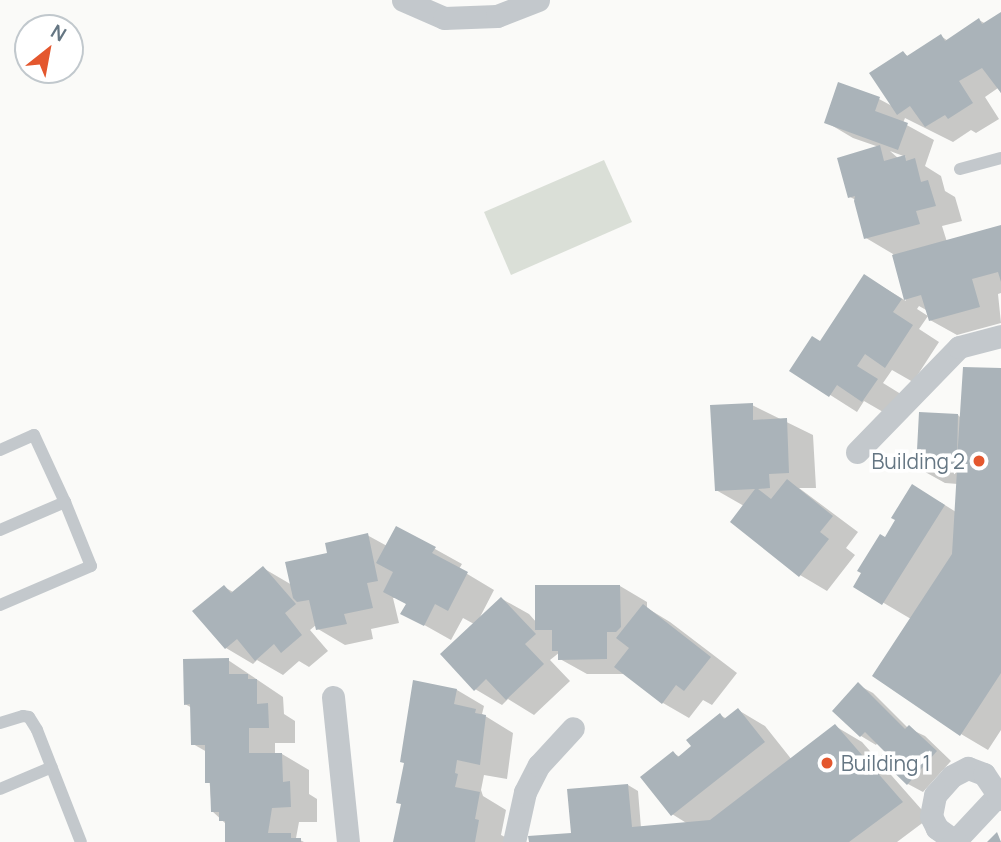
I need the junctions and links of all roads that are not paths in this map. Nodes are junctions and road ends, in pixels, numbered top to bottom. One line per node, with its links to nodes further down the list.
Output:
1 (403, 0): 2 (street)
2 (538, 0)
3 (1001, 158): 4 (lane)
4 (960, 169)
5 (1001, 336): 7 (street)
6 (0, 450): 8 (lane)
7 (857, 452)
8 (65, 502): 9 (lane); 10 (lane)
9 (0, 530)
10 (0, 605)
11 (333, 697): 18 (street)
12 (0, 723): 14 (lane)
13 (573, 728): 19 (street)
14 (52, 767): 15 (lane); 17 (lane)
15 (0, 789)
16 (1000, 795): 20 (street); 20 (street)
17 (81, 842)
18 (348, 842)
19 (514, 842)
20 (955, 842)

